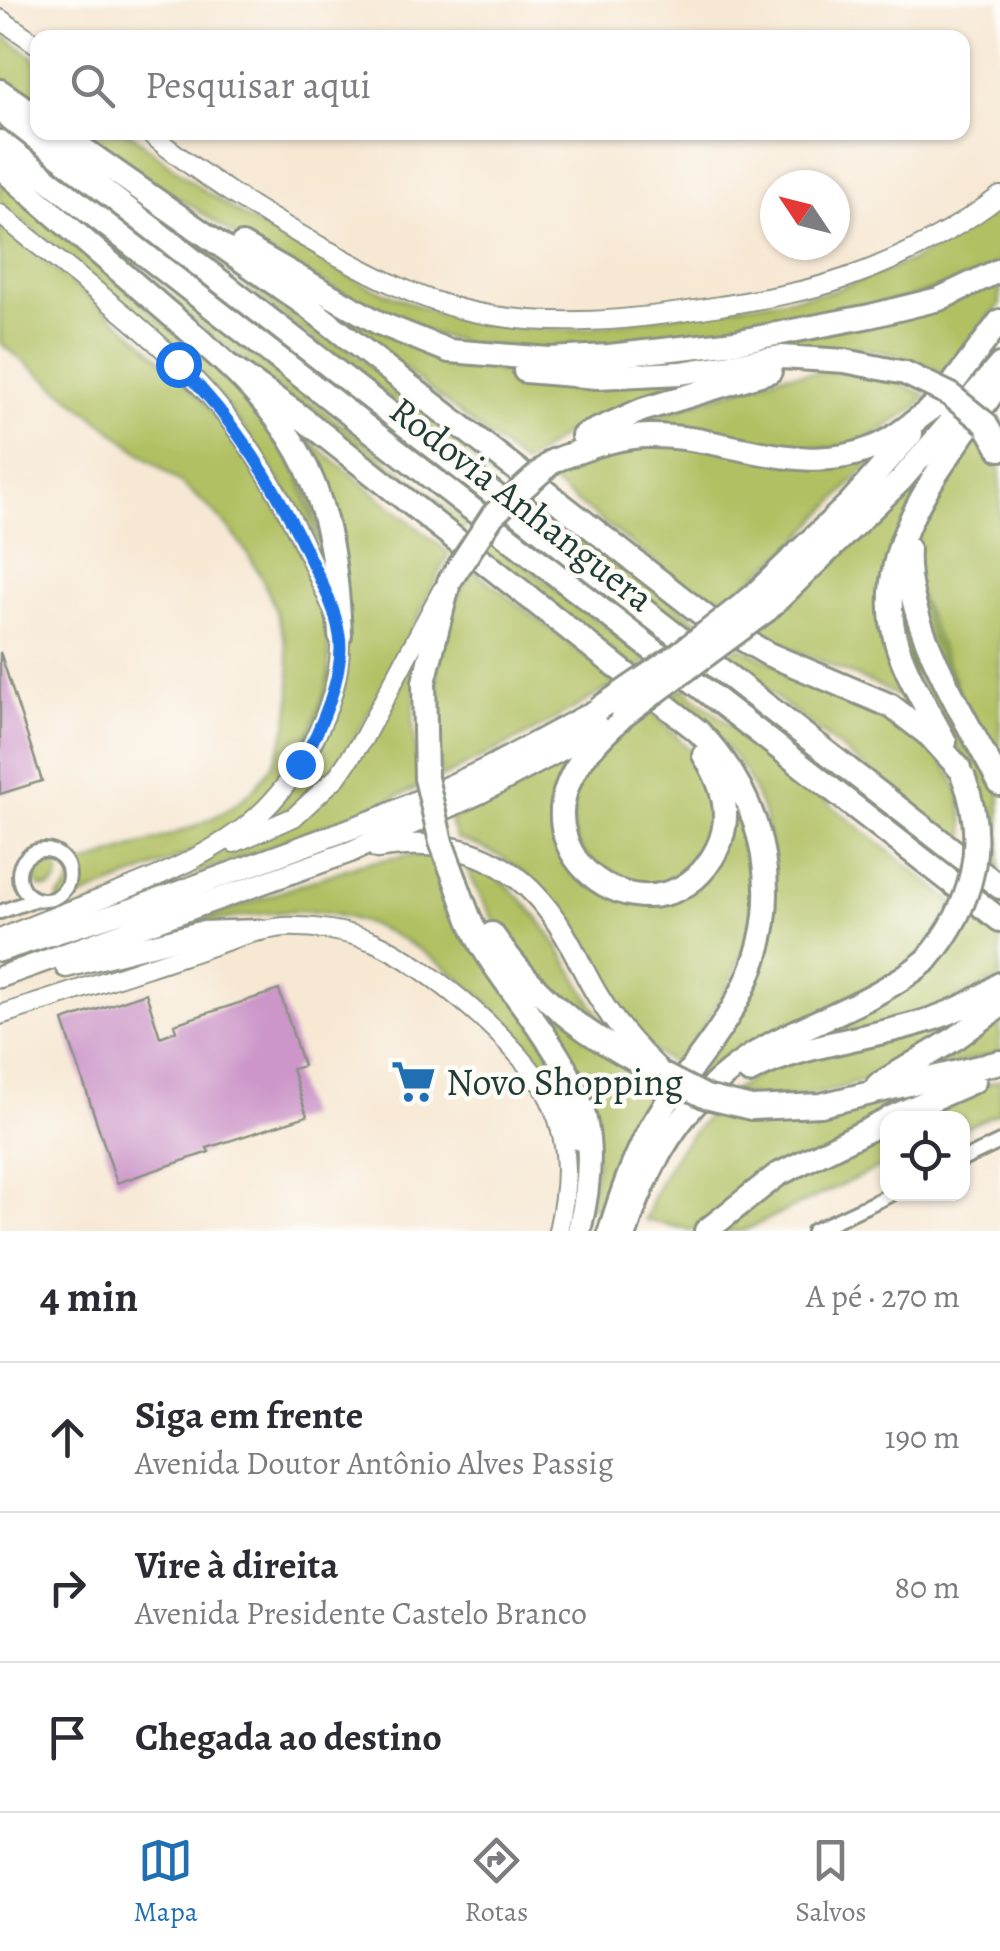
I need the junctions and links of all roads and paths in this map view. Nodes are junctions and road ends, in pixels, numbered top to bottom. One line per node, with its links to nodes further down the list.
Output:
1 (0, 19): 2 (main road)
2 (30, 40)
3 (0, 91): 5 (highway)
4 (0, 110): 6 (highway, Rodovia Anhanguera)
5 (30, 112)
6 (30, 133)
7 (39, 140): 38 (highway, Rodovia Anhanguera)
8 (70, 140): 13 (highway)
9 (158, 140): 12 (main road)
10 (0, 142): 41 (highway, Rodovia Anhanguera)
11 (0, 167): 20 (highway)
12 (1000, 196)
13 (154, 200): 17 (highway); 33 (highway)
14 (0, 214): 29 (main road)
15 (1000, 270): 17 (highway)
16 (1000, 321): 22 (highway)
17 (449, 351): 18 (highway)
18 (812, 361): 23 (highway, bridge); 25 (highway)
19 (1000, 365): 28 (highway)
20 (230, 366): 29 (highway); 30 (highway, Rodovia Anhanguera)
21 (1000, 382): 26 (highway)
22 (937, 404): 25 (highway); 28 (highway)
23 (992, 430): 24 (highway)
24 (1000, 450)
25 (554, 461): 27 (highway, bridge)
26 (921, 502): 33 (highway); 34 (highway)
27 (448, 582): 36 (main road); 37 (highway, bridge)
28 (759, 604): 31 (highway, bridge); 32 (highway, bridge)
29 (340, 635): 36 (main road)
30 (646, 689): 32 (highway); 63 (highway)
31 (598, 709): 44 (main road)
32 (622, 717): 35 (main road)
33 (961, 772): 54 (highway, bridge)
34 (1000, 784)
35 (350, 852): 45 (main road); 52 (main road)
36 (179, 865): 43 (main road)
37 (456, 882): 52 (highway); 59 (highway)
38 (1000, 887)
39 (36, 899): 40 (street)
40 (0, 912)
41 (1000, 920)
42 (259, 930): 45 (main road); 48 (main road); 49 (main road)
43 (0, 939)
44 (0, 951)
45 (0, 978)
46 (1000, 984): 54 (highway)
47 (1000, 1006): 53 (highway)
48 (0, 1015)
49 (514, 1049): 59 (main road); 61 (main road)
50 (1000, 1062): 53 (highway)
51 (1000, 1074): 55 (highway)
52 (665, 1076): 53 (highway, bridge)
53 (862, 1095)
54 (691, 1108): 64 (highway)
55 (907, 1111)
56 (880, 1124): 65 (highway)
57 (1000, 1142): 58 (street)
58 (970, 1156)
59 (585, 1192): 62 (highway)
60 (880, 1200): 66 (street)
61 (558, 1231)
62 (579, 1231)
63 (610, 1231)
64 (626, 1231)
65 (706, 1231)
66 (812, 1231)

